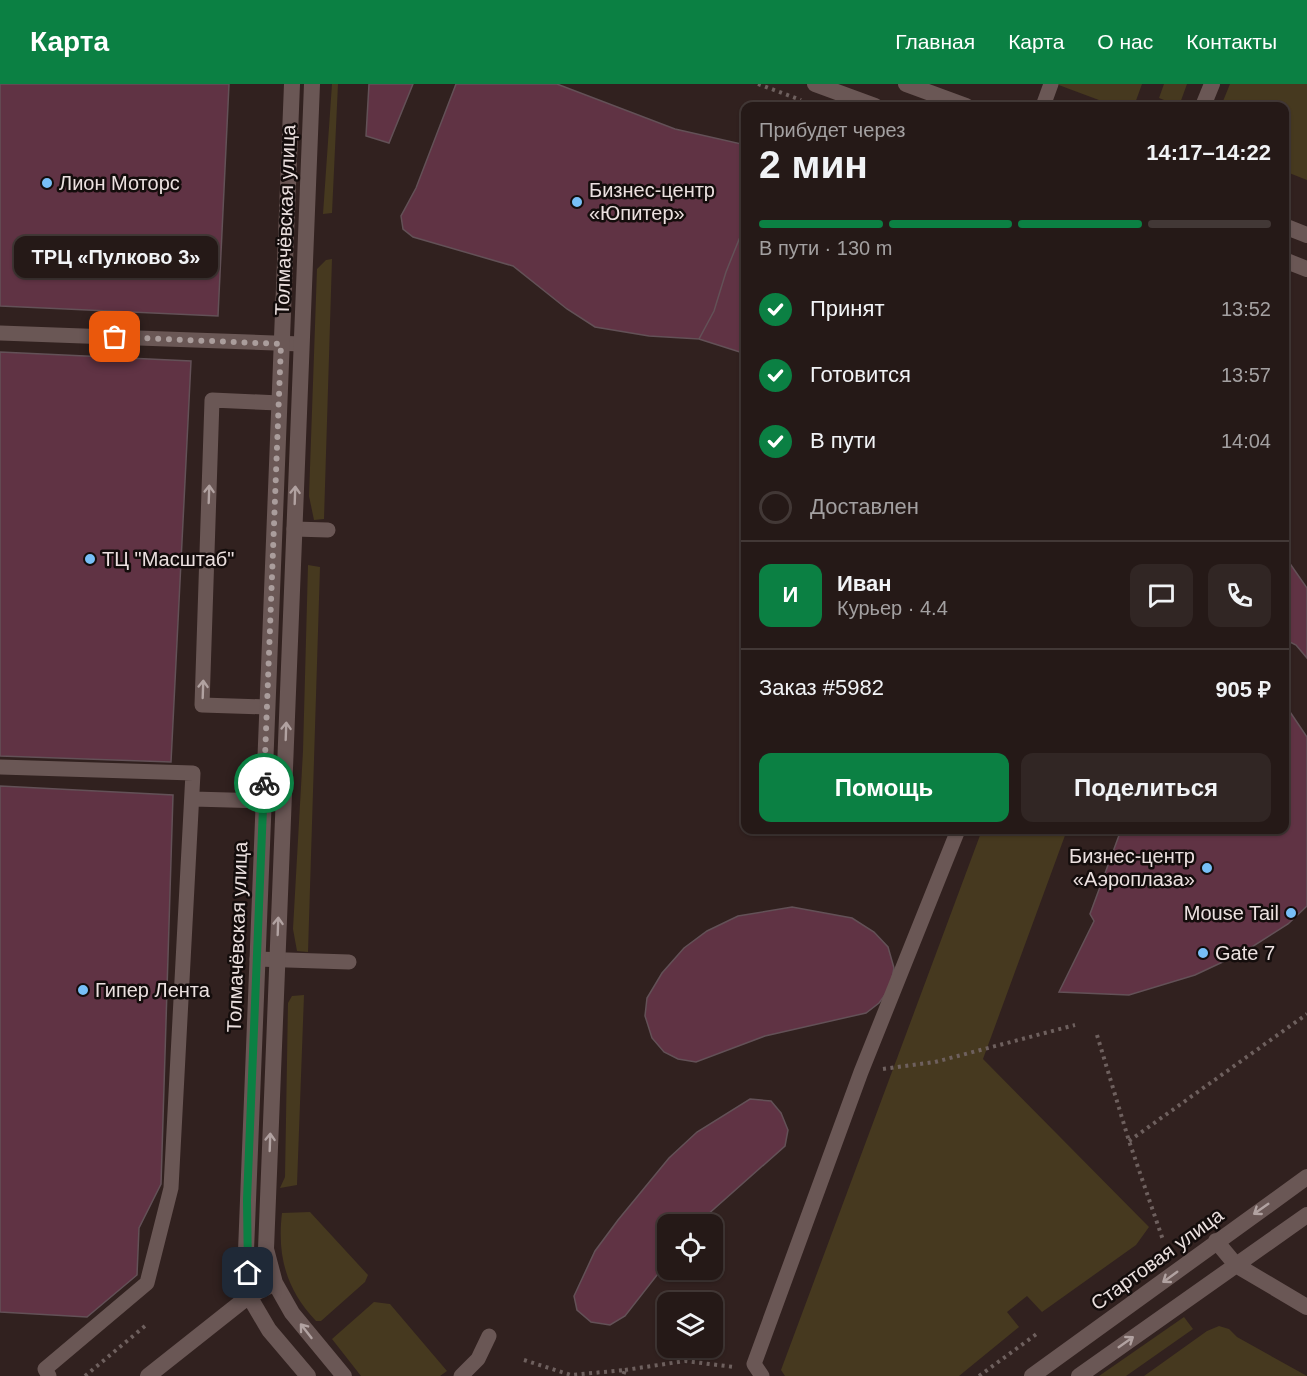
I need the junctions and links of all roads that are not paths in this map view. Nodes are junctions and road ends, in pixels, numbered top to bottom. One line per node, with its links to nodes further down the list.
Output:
1 (291, 84): 12 (street, Толмачёвская улица)
2 (312, 84): 14 (street, Толмачёвская улица)
3 (815, 84): 7 (street)
4 (906, 84): 8 (street)
5 (1051, 84): 9 (lane)
6 (1212, 84): 10 (street)
7 (864, 102)
8 (955, 102)
9 (1044, 102)
10 (1205, 102)
11 (1289, 228): 13 (street)
12 (285, 235): 14 (lane); 18 (street, Толмачёвская улица)
13 (1307, 235)
14 (306, 236): 19 (street, Толмачёвская улица)
15 (1289, 262): 16 (street)
16 (1307, 269)
17 (0, 333): 18 (lane)
18 (281, 344): 19 (lane); 20 (street, Толмачёвская улица)
19 (301, 344): 21 (street, Толмачёвская улица, one-way to 19)
20 (279, 402): 23 (street, Толмачёвская улица); 23 (lane, one-way to 20)
21 (294, 529): 22 (lane); 29 (street, Толмачёвская улица, one-way to 21)
22 (328, 530)
23 (267, 707): 26 (street, Толмачёвская улица)
24 (0, 767): 25 (lane)
25 (193, 800): 26 (lane); 39 (lane)
26 (263, 801): 28 (street, Толмачёвская улица)
27 (956, 834): 44 (lane)
28 (257, 959): 29 (lane); 36 (street, Толмачёвская улица)
29 (277, 960): 30 (lane); 35 (street, Толмачёвская улица, one-way to 29)
30 (349, 962)
31 (1307, 1177): 33 (street, Стартовая улица, one-way to 33)
32 (1307, 1215): 34 (street)
33 (1216, 1241): 34 (street); 45 (street, Стартовая улица, one-way to 45)
34 (1236, 1265): 37 (street); 46 (street, one-way to 34)
35 (275, 1283): 36 (street); 42 (street, Толмачёвская улица, one-way to 35)
36 (249, 1296): 40 (street); 41 (street, Толмачёвская улица)
37 (1307, 1307)
38 (489, 1336): 43 (lane)
39 (50, 1376)
40 (148, 1376)
41 (308, 1376)
42 (344, 1376)
43 (461, 1376)
44 (762, 1376)
45 (1032, 1376)
46 (1078, 1376)

